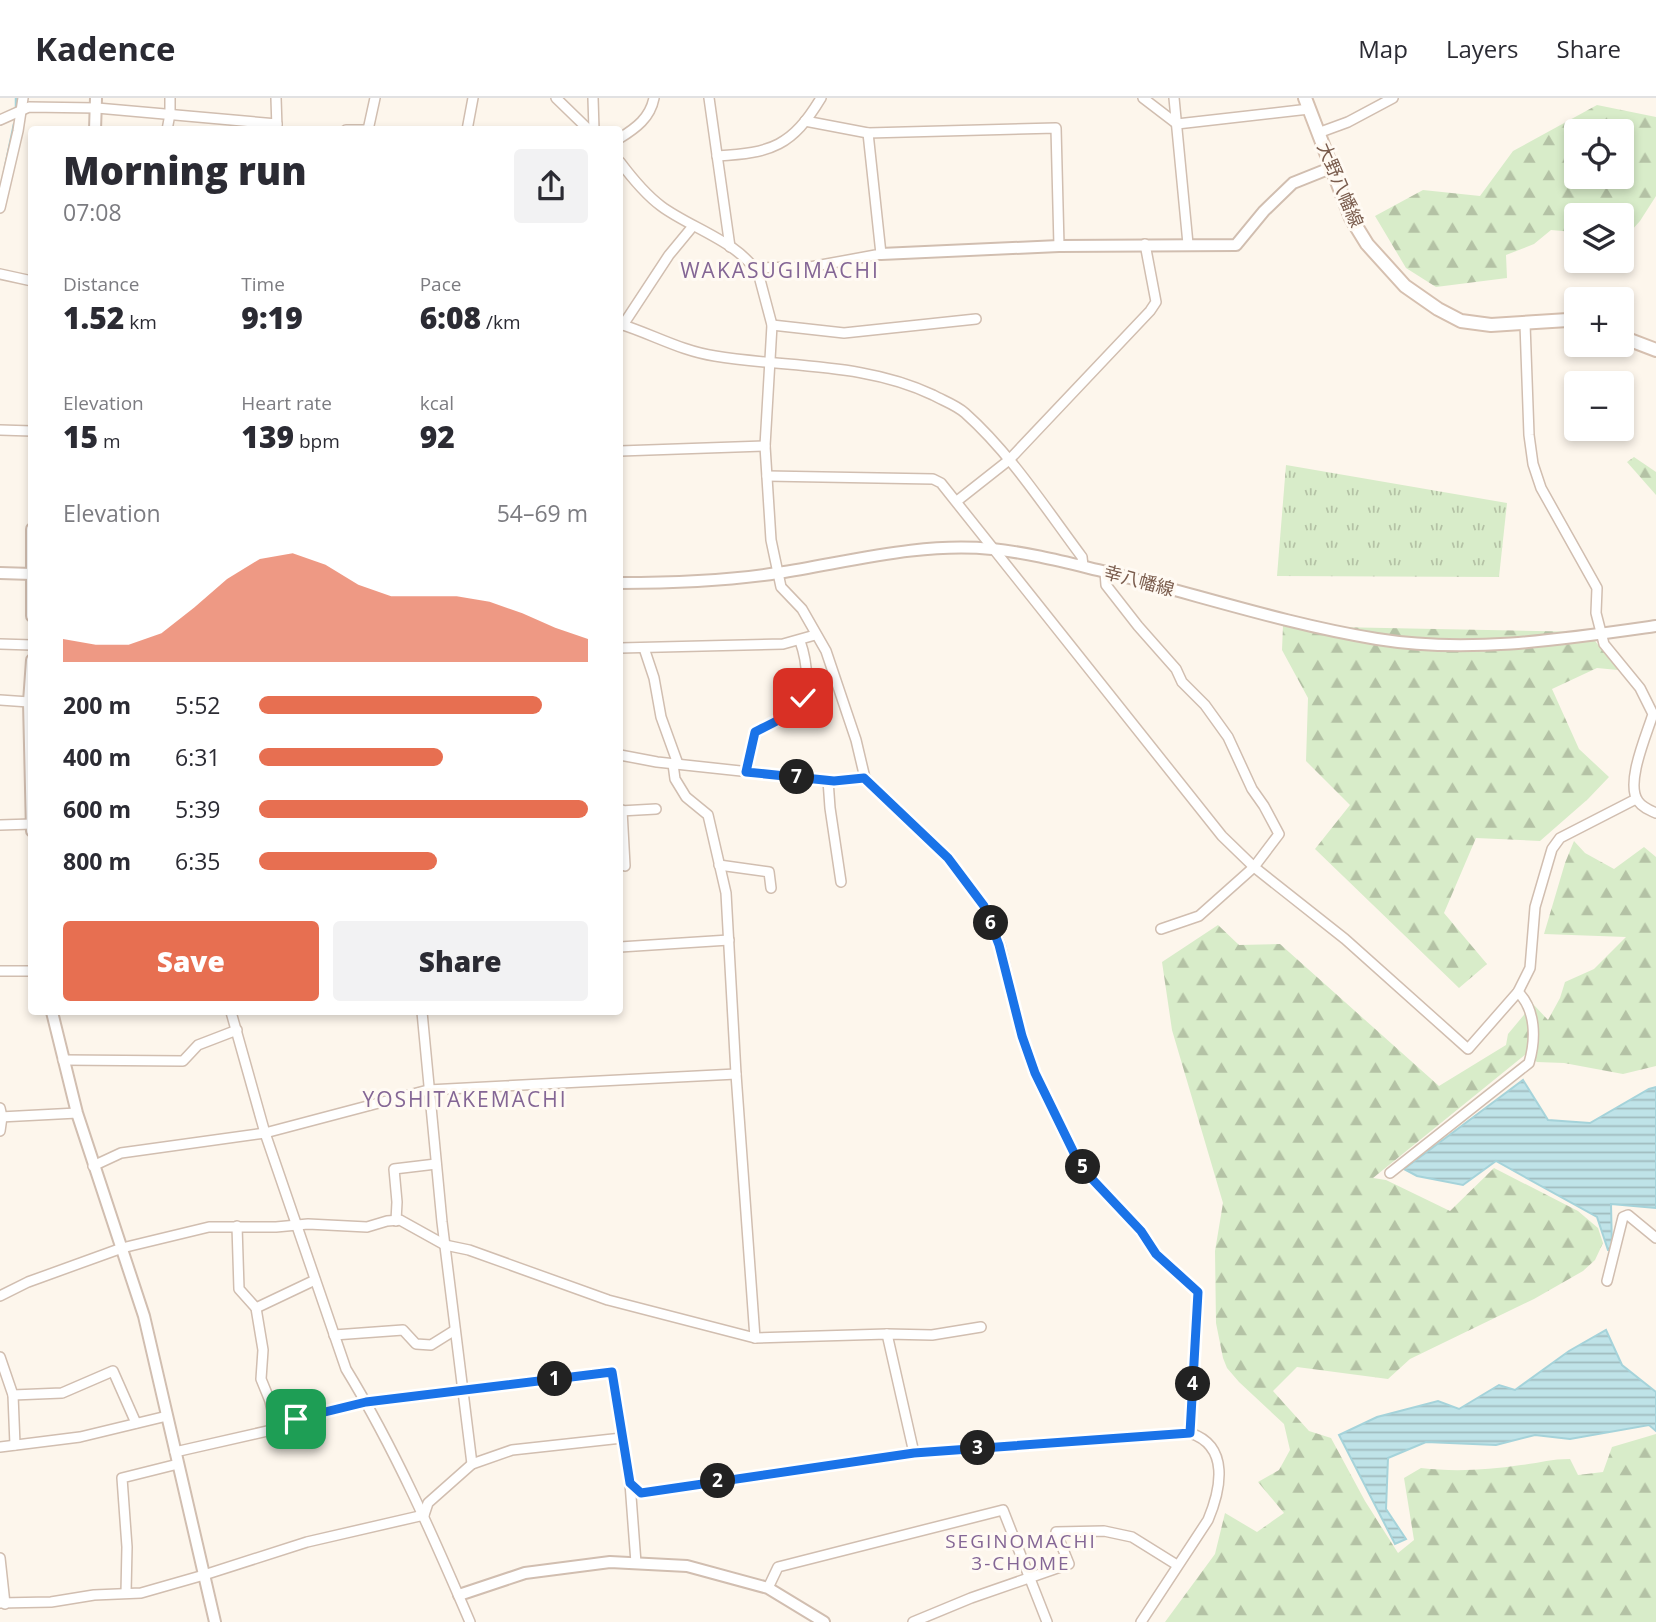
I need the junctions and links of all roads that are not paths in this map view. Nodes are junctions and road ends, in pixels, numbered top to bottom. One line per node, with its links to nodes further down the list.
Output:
1 (23, 98): 16 (street)
2 (170, 98): 17 (street)
3 (276, 98): 24 (street)
4 (375, 98): 25 (street)
5 (473, 98): 26 (street)
6 (556, 98): 27 (street)
7 (593, 98): 28 (street)
8 (654, 98): 31 (street)
9 (709, 98): 32 (street)
10 (821, 98): 19 (street)
11 (1143, 98): 20 (street)
12 (1174, 98): 20 (street)
13 (1393, 98): 30 (street)
14 (97, 103): 16 (street); 17 (street); 21 (street)
15 (1307, 104): 20 (street); 30 (main road, 大野八幡線)
16 (22, 109): 18 (street); 35 (street)
17 (170, 114): 22 (street); 23 (street)
18 (0, 120)
19 (805, 121): 29 (street); 32 (street)
20 (1177, 124): 39 (street)
21 (95, 126)
22 (168, 126)
23 (269, 126)
24 (277, 126)
25 (369, 126)
26 (468, 126)
27 (588, 126)
28 (592, 126)
29 (868, 133): 40 (street); 42 (street)
30 (1318, 133): 33 (main road, 大野八幡線)
31 (623, 136)
32 (717, 156): 41 (street)
33 (1333, 167): 39 (street); 49 (main road, 大野八幡線)
34 (624, 173): 37 (street)
35 (2, 196): 36 (street)
36 (0, 208)
37 (693, 226): 41 (street); 48 (street)
38 (1145, 244): 39 (street); 40 (street); 59 (street)
39 (1188, 244)
40 (1059, 246): 42 (street)
41 (730, 247): 43 (street)
42 (881, 254): 43 (street)
43 (755, 268): 51 (street)
44 (0, 274): 45 (street)
45 (28, 280)
46 (976, 318): 51 (street)
47 (1564, 320): 49 (main road, 大野八幡線)
48 (623, 321)
49 (1525, 324): 70 (street)
50 (623, 325): 54 (street)
51 (772, 325): 54 (street)
52 (1634, 342): 53 (main road)
53 (1656, 350)
54 (769, 361): 57 (street); 59 (street)
55 (0, 430): 56 (street)
56 (28, 431)
57 (765, 446): 58 (street); 60 (street)
58 (623, 452)
59 (1009, 460): 61 (street); 63 (street)
60 (766, 476): 61 (street); 66 (street)
61 (957, 501): 62 (street)
62 (994, 550): 63 (street, 幸八幡線); 66 (street, 幸八幡線); 93 (street)
63 (1083, 566): 64 (street, 幸八幡線)
64 (1105, 572): 70 (street, 幸八幡線); 93 (street)
65 (0, 573): 67 (street)
66 (776, 573): 68 (street, 幸八幡線); 71 (street)
67 (28, 574)
68 (623, 583)
69 (1656, 626): 70 (street, 幸八幡線)
70 (1600, 634): 84 (street)
71 (816, 635): 72 (street); 82 (street)
72 (800, 641): 76 (street); 81 (street)
73 (0, 644): 74 (street)
74 (28, 645)
75 (623, 648): 76 (street)
76 (644, 648): 80 (street)
77 (0, 701): 78 (street)
78 (28, 702)
79 (623, 755): 80 (street)
80 (675, 764): 81 (street); 91 (street)
81 (746, 772): 83 (street)
82 (864, 778): 83 (street); 138 (street)
83 (828, 780): 94 (street)
84 (1636, 799): 87 (street); 101 (street)
85 (656, 809): 86 (street)
86 (623, 811)
87 (1656, 813)
88 (28, 824): 89 (street)
89 (0, 825)
90 (623, 838): 92 (street)
91 (719, 865): 95 (street); 97 (street)
92 (625, 866)
93 (1254, 867): 96 (street); 101 (street)
94 (841, 882)
95 (771, 888)
96 (1161, 929)
97 (729, 940): 98 (street); 107 (street)
98 (623, 947)
99 (0, 971): 100 (street)
100 (28, 971)
101 (1518, 992): 115 (street)
102 (53, 1015): 106 (street)
103 (232, 1015): 105 (street)
104 (422, 1015): 108 (street)
105 (237, 1030): 106 (street); 112 (street)
106 (63, 1060): 109 (street)
107 (736, 1074): 108 (street); 130 (street)
108 (428, 1090): 112 (street); 113 (street)
109 (77, 1113): 110 (street); 114 (street)
110 (1, 1114): 111 (street)
111 (0, 1130)
112 (265, 1133): 114 (street); 117 (street)
113 (436, 1164): 116 (street); 120 (street)
114 (93, 1166): 121 (street)
115 (1390, 1173)
116 (396, 1220): 117 (street); 120 (street)
117 (295, 1224): 118 (street); 122 (street)
118 (237, 1227): 121 (street); 125 (street)
119 (1656, 1238): 123 (street)
120 (445, 1245): 127 (street); 130 (street)
121 (122, 1248): 124 (street); 135 (street)
122 (315, 1280): 125 (street); 129 (street)
123 (1607, 1281)
124 (0, 1296)
125 (256, 1308): 137 (street)
126 (981, 1327): 128 (street)
127 (456, 1331): 129 (street); 132 (street)
128 (887, 1334): 130 (street); 143 (street)
129 (334, 1335): 134 (street)
130 (755, 1338)
131 (0, 1357): 133 (street)
132 (463, 1391): 134 (street); 139 (street); 145 (street)
133 (13, 1395): 136 (street); 140 (street)
134 (366, 1402): 137 (street); 147 (street)
135 (167, 1416): 136 (street); 142 (street)
136 (136, 1423): 140 (street)
137 (276, 1429): 142 (street)
138 (1190, 1433): 143 (street); 150 (street)
139 (622, 1438): 145 (street); 146 (street)
140 (15, 1445): 141 (street)
141 (0, 1447)
142 (175, 1452): 144 (street)
143 (914, 1453): 146 (street)
144 (178, 1464): 151 (street); 154 (street)
145 (472, 1464): 147 (street)
146 (630, 1483): 149 (street)
147 (424, 1516): 151 (street); 155 (street)
148 (0, 1558): 156 (street)
149 (636, 1563): 153 (street); 155 (street)
150 (1177, 1565): 152 (street); 162 (street)
151 (204, 1575): 154 (street); 157 (street)
152 (1029, 1579): 153 (street); 160 (street); 161 (street)
153 (768, 1588): 159 (street)
154 (127, 1594): 156 (street)
155 (459, 1595): 158 (street)
156 (2, 1604)
157 (215, 1622)
158 (470, 1622)
159 (824, 1622)
160 (913, 1622)
161 (1047, 1622)
162 (1141, 1622)

